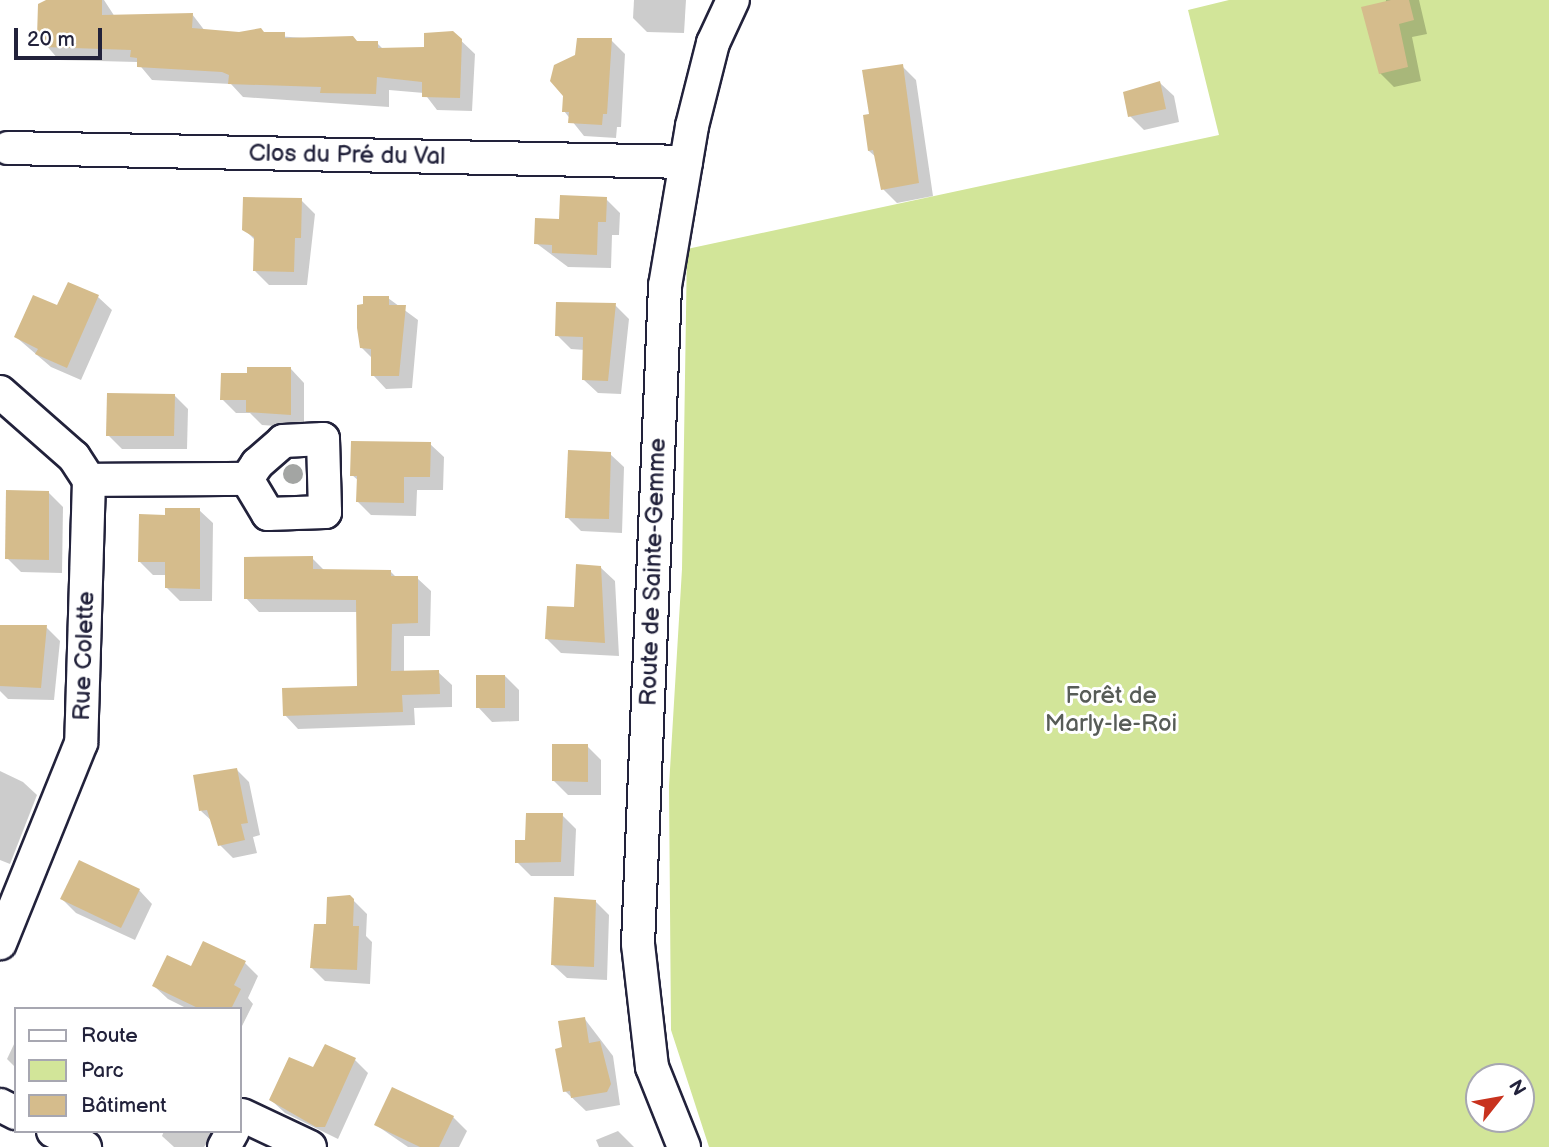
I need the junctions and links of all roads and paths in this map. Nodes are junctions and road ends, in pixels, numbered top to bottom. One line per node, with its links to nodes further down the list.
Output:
1 (733, 0): 3 (street, Route de Sainte-Gemme)
2 (8, 148): 3 (street, Clos du Pré du Val)
3 (686, 162): 12 (street, Route de Sainte-Gemme)
4 (0, 392): 6 (street)
5 (247, 479): 6 (street)
6 (89, 480): 7 (street, Rue Colette)
7 (1, 936)
8 (242, 1115): 11 (street)
9 (57, 1133): 10 (street)
10 (85, 1147)
11 (310, 1147)
12 (684, 1147)

